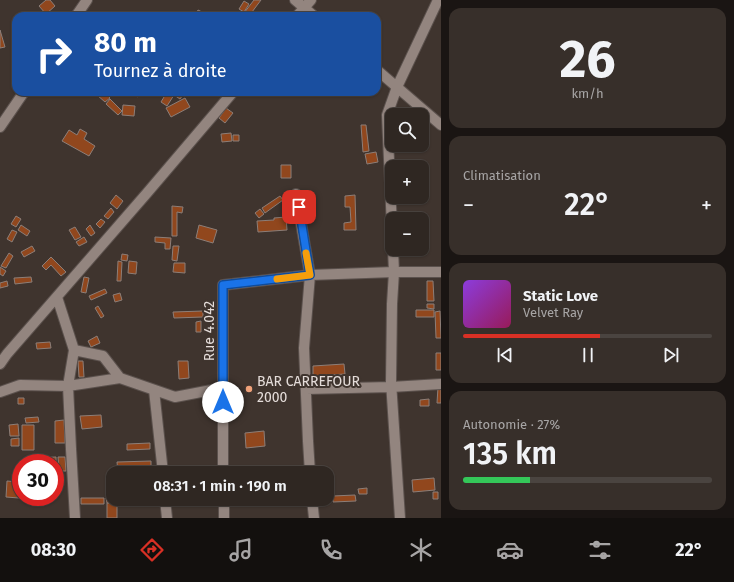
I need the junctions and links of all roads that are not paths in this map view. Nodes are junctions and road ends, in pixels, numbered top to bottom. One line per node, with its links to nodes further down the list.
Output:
1 (87, 0): 5 (street)
2 (295, 0): 4 (street)
3 (438, 0): 8 (street)
4 (308, 4): 6 (street)
5 (79, 12)
6 (301, 12)
7 (381, 73): 8 (street)
8 (397, 87): 11 (street); 14 (street)
9 (21, 96): 12 (street)
10 (230, 96): 19 (street)
11 (441, 125)
12 (0, 127)
13 (296, 194): 18 (street)
14 (391, 212)
15 (393, 256): 16 (street)
16 (394, 272): 17 (street); 18 (street); 25 (street)
17 (441, 272)
18 (310, 275): 26 (street, Rue 4.042); 27 (street)
19 (57, 298): 20 (street); 21 (street)
20 (74, 350): 22 (street); 24 (street)
21 (0, 364)
22 (120, 378): 24 (street); 28 (street)
23 (441, 384): 25 (street)
24 (68, 386): 29 (street); 36 (street)
25 (391, 387): 27 (street); 40 (street)
26 (222, 388): 28 (street); 31 (street, Rue 4.042)
27 (306, 389): 32 (street)
28 (154, 390): 30 (street)
29 (0, 392)
30 (162, 466)
31 (223, 466)
32 (310, 466)
33 (166, 506): 37 (street)
34 (224, 506): 38 (street)
35 (313, 506): 39 (street)
36 (75, 518)
37 (167, 518)
38 (224, 518)
39 (314, 518)
40 (400, 518)

